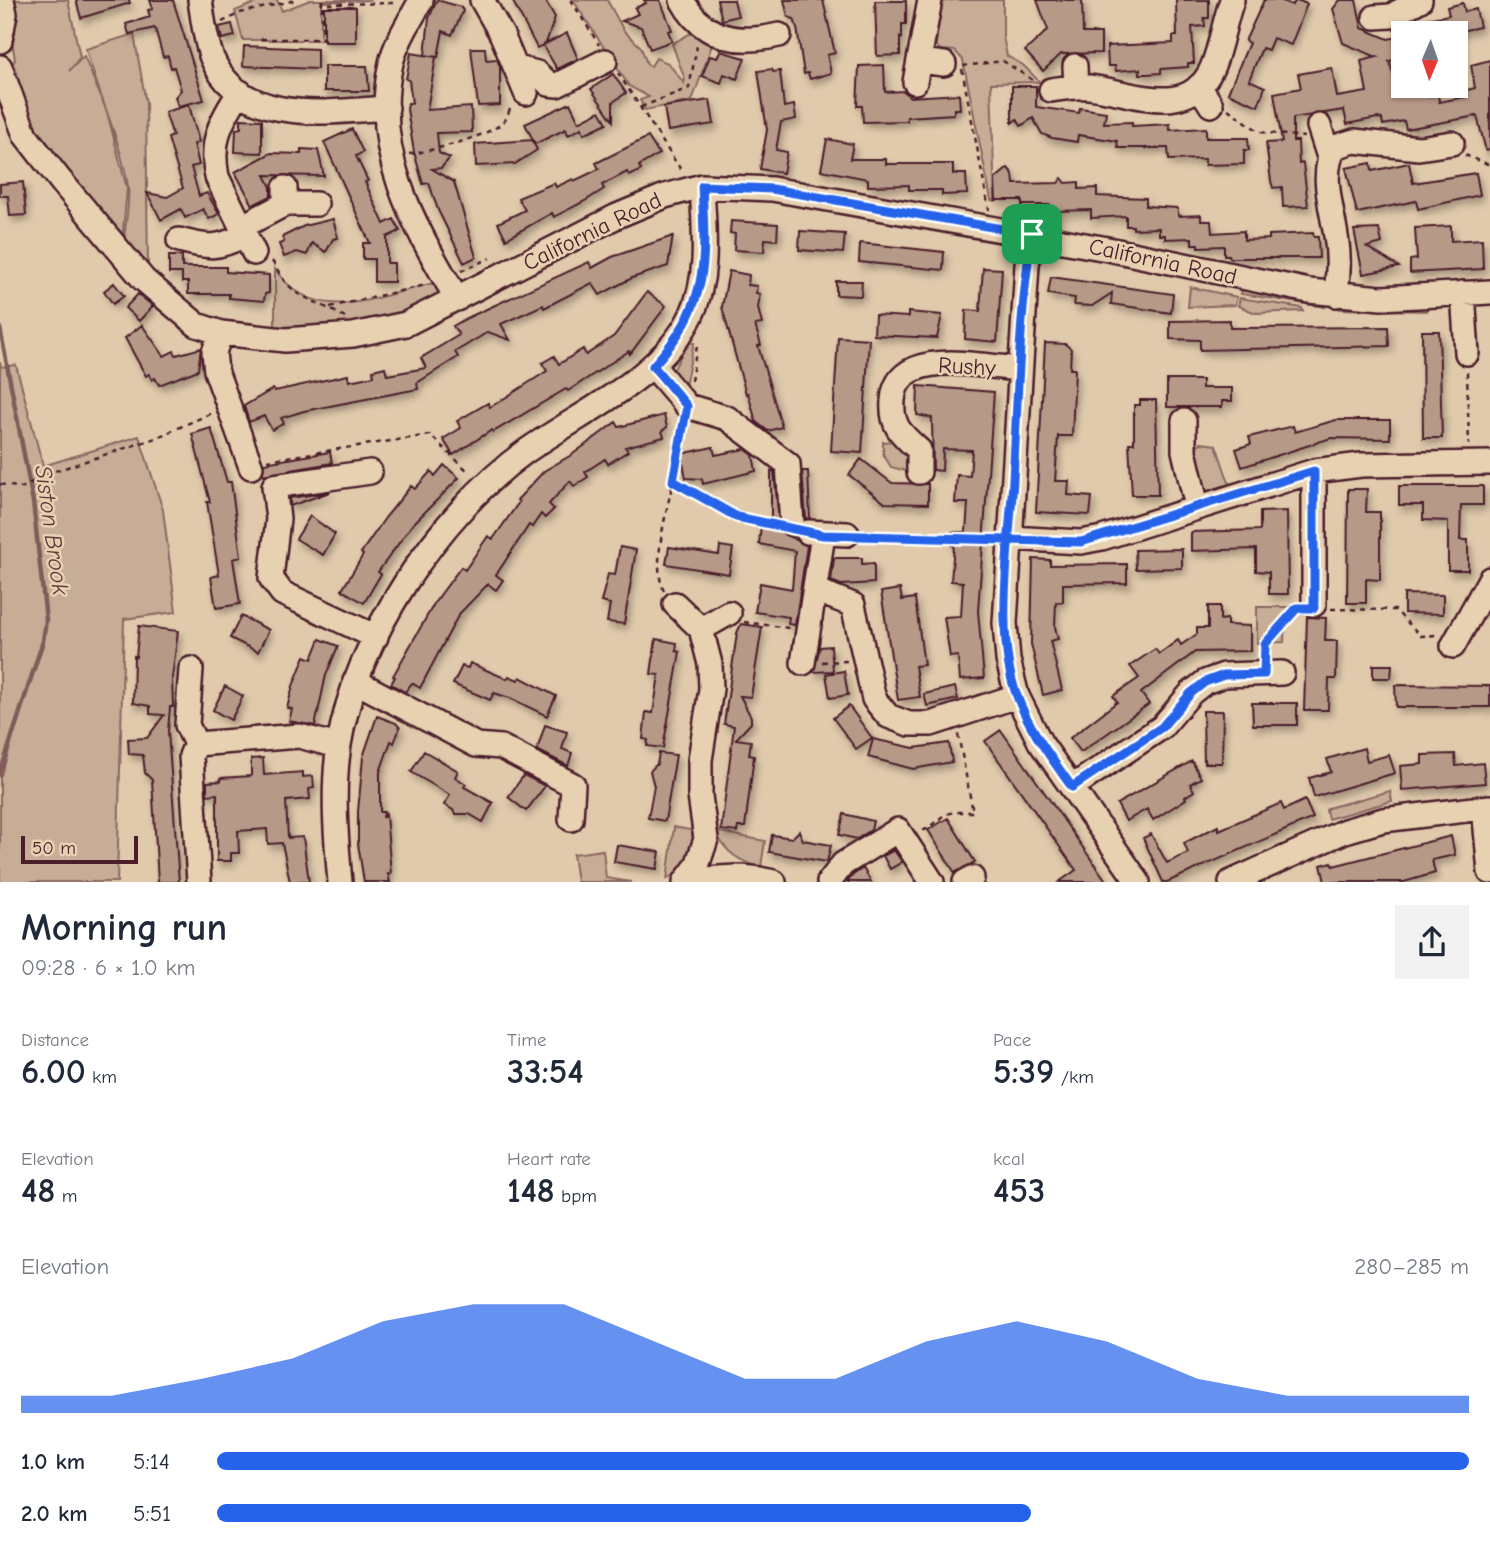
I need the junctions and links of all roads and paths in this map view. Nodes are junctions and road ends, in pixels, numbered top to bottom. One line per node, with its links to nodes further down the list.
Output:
1 (2, 0): 16 (street)
2 (200, 0): 14 (street)
3 (296, 0): 14 (path)
4 (482, 0): 21 (street)
5 (571, 0): 18 (path)
6 (682, 0): 13 (street)
7 (930, 0): 19 (street)
8 (1232, 0): 24 (street)
9 (322, 2): 11 (path); 15 (path)
10 (1409, 3): 12 (street)
11 (418, 7): 26 (street)
12 (1375, 17)
13 (700, 25): 17 (street); 25 (path)
14 (206, 35): 23 (street)
15 (261, 39)
16 (0, 41)
17 (767, 45)
18 (608, 60): 21 (street); 25 (path)
19 (955, 63): 22 (path); 33 (path)
20 (0, 67): 42 (street, California Road)
21 (526, 77): 29 (path)
22 (1067, 83): 24 (street)
23 (240, 92): 26 (street); 35 (street)
24 (1206, 97): 27 (path)
25 (641, 107): 31 (path)
26 (387, 108): 29 (street)
27 (1323, 140): 28 (street); 39 (street)
28 (1441, 150): 30 (path)
29 (391, 157): 40 (street)
30 (1490, 165)
31 (697, 186): 33 (street, California Road); 40 (street, California Road); 41 (street)
32 (316, 204): 35 (street)
33 (992, 227): 34 (street, California Road)
34 (1032, 234): 39 (street, California Road); 46 (street)
35 (247, 238): 36 (street); 43 (path)
36 (179, 240)
37 (1490, 292): 38 (street, California Road)
38 (1463, 293): 39 (street, California Road); 44 (street)
39 (1336, 295)
40 (457, 299): 43 (street, California Road)
41 (691, 316): 45 (street); 48 (path)
42 (221, 333): 43 (street, California Road); 47 (street)
43 (353, 335)
44 (1467, 353): 50 (path)
45 (653, 366): 48 (street); 68 (street)
46 (1020, 369): 52 (street, Rushy); 61 (street)
47 (228, 406): 51 (street); 56 (path)
48 (687, 406): 55 (path); 58 (street)
49 (1184, 421): 57 (street)
50 (1479, 463): 53 (street)
51 (251, 467)
52 (919, 471)
53 (1314, 471): 57 (street); 65 (street)
54 (370, 472): 68 (street)
55 (673, 481): 58 (path); 64 (path)
56 (0, 484)
57 (1197, 507): 61 (street)
58 (791, 526): 60 (street)
59 (847, 534): 60 (street); 61 (path)
60 (823, 535): 63 (street)
61 (1010, 538): 75 (street)
62 (1490, 579): 69 (street)
63 (815, 590): 67 (street); 70 (street)
64 (675, 604): 66 (street)
65 (1314, 606): 69 (path); 73 (path)
66 (715, 620): 67 (path); 82 (street)
67 (807, 630): 71 (street)
68 (376, 637): 74 (street)
69 (1457, 640)
70 (868, 659): 71 (path); 76 (street)
71 (803, 663)
72 (191, 669): 77 (street)
73 (1273, 673): 79 (street)
74 (355, 681): 78 (street); 81 (street)
75 (1017, 696): 76 (street); 79 (street)
76 (955, 717): 83 (path)
77 (196, 744): 78 (street); 87 (street)
78 (338, 746): 88 (street)
79 (1072, 787): 94 (street)
80 (1487, 808): 84 (street); 86 (street)
81 (571, 819)
82 (706, 839): 85 (street); 89 (street)
83 (906, 842): 92 (street); 93 (street)
84 (1490, 872)
85 (748, 876): 90 (street); 91 (street)
86 (1240, 880)
87 (199, 882)
88 (340, 882)
89 (685, 882)
90 (690, 882)
91 (775, 882)
92 (829, 882)
93 (932, 882)
94 (1138, 882)

